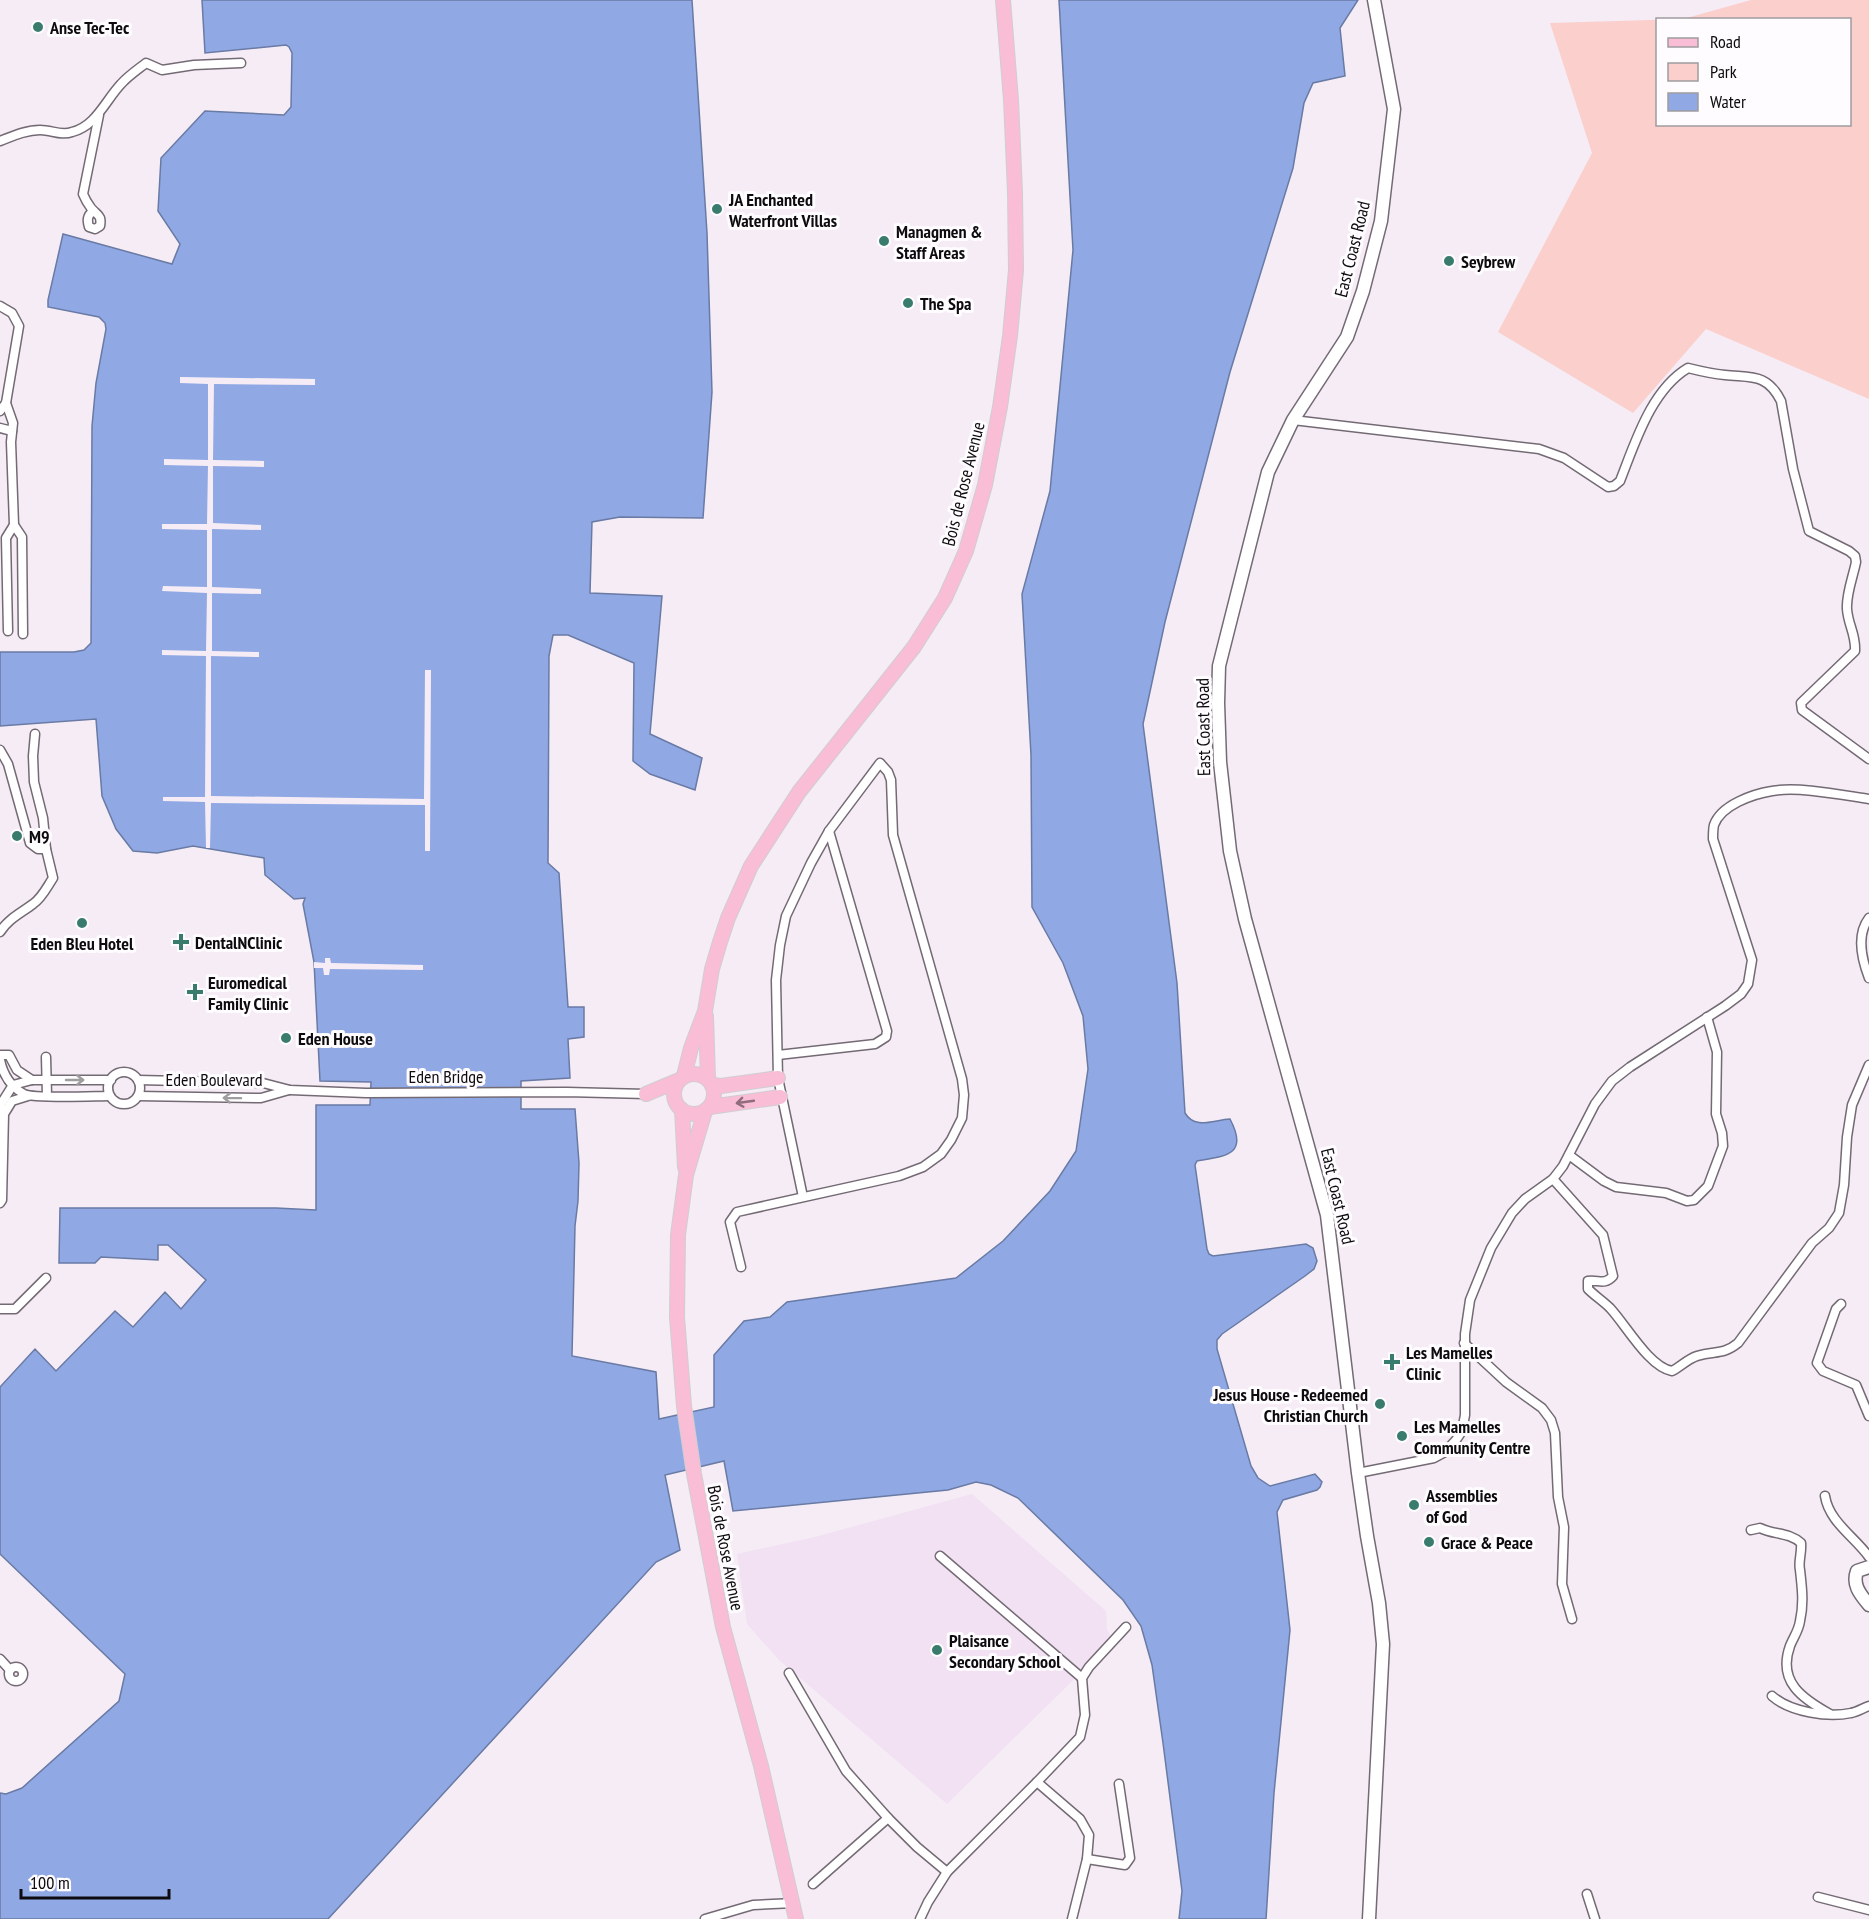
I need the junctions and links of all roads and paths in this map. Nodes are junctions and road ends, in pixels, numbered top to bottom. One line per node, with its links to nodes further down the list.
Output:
1 (1003, 0): 25 (main road, Bois de Rose Avenue)
2 (1374, 0): 10 (main road, East Coast Road)
3 (241, 63): 4 (street)
4 (99, 115): 5 (street); 6 (street)
5 (0, 141)
6 (93, 210)
7 (0, 306): 8 (street)
8 (6, 403): 9 (street); 12 (street)
9 (0, 411)
10 (1293, 420): 18 (street); 64 (main road, East Coast Road)
11 (0, 428): 12 (street)
12 (12, 431): 13 (street)
13 (14, 525): 14 (street); 15 (street)
14 (8, 630)
15 (23, 634)
16 (35, 734): 21 (street)
17 (0, 750): 21 (street)
18 (1869, 759)
19 (1869, 799): 26 (street)
20 (829, 831): 28 (street); 28 (street); 56 (street)
21 (46, 849): 23 (street)
22 (1869, 918): 24 (street)
23 (0, 932)
24 (1869, 978)
25 (705, 1011): 32 (main road, Bois de Rose Avenue); 38 (main road, Bois de Rose Avenue)
26 (1707, 1017): 52 (street); 52 (street)
27 (5, 1055): 34 (street)
28 (778, 1055): 33 (street)
29 (46, 1057): 35 (street)
30 (0, 1060): 39 (street)
31 (1869, 1065): 55 (street)
32 (680, 1078): 38 (main road); 42 (main road); 48 (main road)
33 (778, 1078): 38 (main road); 47 (street)
34 (32, 1080): 35 (street, Eden Boulevard); 39 (street, Eden Boulevard)
35 (46, 1080): 36 (street, Eden Boulevard, one-way to 36); 43 (street)
36 (111, 1080): 37 (street, Eden Boulevard); 45 (street)
37 (138, 1080): 40 (street, Eden Boulevard); 46 (street, Eden Boulevard)
38 (710, 1082): 49 (main road)
39 (13, 1085): 44 (street); 50 (street)
40 (290, 1090): 41 (street, Eden Boulevard); 46 (street, Eden Boulevard, one-way to 46)
41 (366, 1093): 42 (street, Eden Bridge)
42 (646, 1094): 48 (main road)
43 (47, 1095): 44 (street, Eden Boulevard); 45 (street, Eden Boulevard)
44 (28, 1096): 53 (street)
45 (111, 1096): 46 (street, Eden Boulevard)
46 (138, 1096)
47 (780, 1097): 49 (main road, one-way to 49); 56 (street)
48 (679, 1108): 49 (main road); 54 (main road, Bois de Rose Avenue)
49 (707, 1109): 54 (main road, Bois de Rose Avenue)
50 (0, 1114)
51 (0, 1140): 53 (street)
52 (1569, 1155): 55 (street)
53 (3, 1167): 57 (street)
54 (686, 1175): 88 (main road, Bois de Rose Avenue)
55 (1553, 1179): 62 (street)
56 (803, 1197): 58 (street)
57 (0, 1203)
58 (741, 1268)
59 (45, 1278): 61 (street)
60 (1841, 1304): 63 (street)
61 (0, 1309)
62 (1464, 1343): 64 (street); 71 (street)
63 (1869, 1416)
64 (1358, 1473): 94 (main road, East Coast Road)
65 (1825, 1497): 68 (street)
66 (1751, 1530): 79 (street)
67 (940, 1556): 76 (street)
68 (1869, 1557)
69 (1869, 1567): 70 (main road)
70 (1869, 1605)
71 (1572, 1619)
72 (1126, 1627): 76 (street)
73 (0, 1659): 74 (street)
74 (10, 1670)
75 (789, 1673): 82 (street)
76 (1082, 1678): 80 (street)
77 (1772, 1696): 79 (street)
78 (1869, 1706): 79 (street)
79 (1830, 1714)
80 (1037, 1782): 83 (street); 84 (street)
81 (1119, 1784): 83 (street)
82 (888, 1818): 84 (street); 85 (street)
83 (1087, 1859): 93 (street)
84 (947, 1872): 92 (street)
85 (813, 1884)
86 (1587, 1894): 95 (street)
87 (1818, 1897): 89 (street)
88 (794, 1903): 90 (street); 91 (main road, Bois de Rose Avenue)
89 (1869, 1910)
90 (705, 1919)
91 (796, 1919)
92 (920, 1919)
93 (1072, 1919)
94 (1368, 1919)
95 (1595, 1919)

